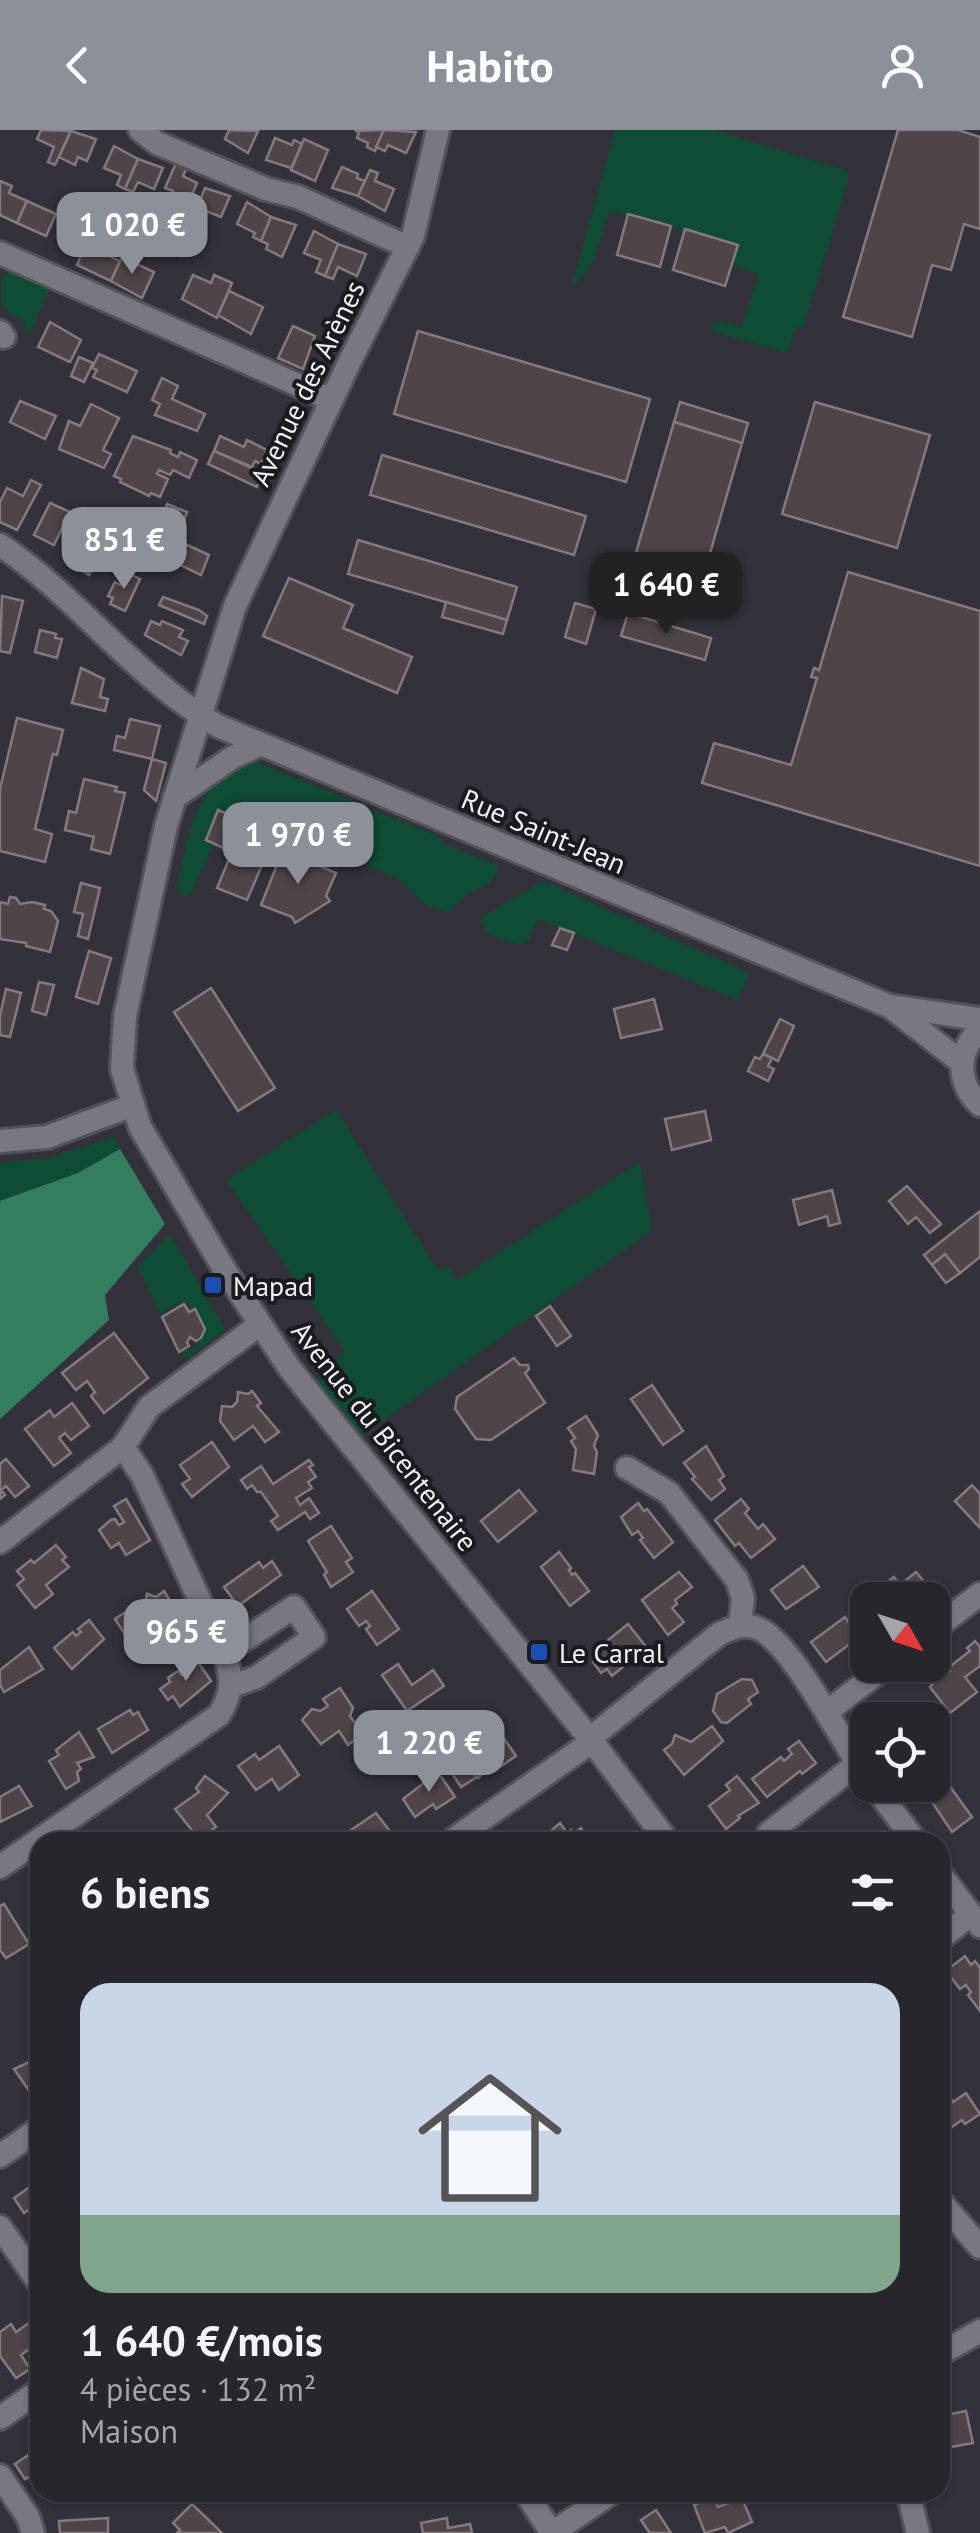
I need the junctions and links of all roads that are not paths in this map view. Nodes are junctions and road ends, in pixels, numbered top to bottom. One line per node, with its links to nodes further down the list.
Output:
1 (140, 130): 3 (street)
2 (438, 130): 3 (street, Avenue des Arènes)
3 (408, 246): 5 (street, Avenue des Arènes)
4 (0, 252): 5 (street)
5 (332, 400): 7 (street, Avenue des Arènes)
6 (0, 545): 7 (street, Rue Saint-Jean)
7 (200, 716): 8 (street, Rue Saint-Jean); 9 (street, Avenue du Bicentenaire)
8 (259, 745): 9 (street); 10 (street, Rue Saint-Jean)
9 (174, 798): 15 (street, Avenue du Bicentenaire)
10 (889, 1006): 11 (street, Rue Saint-Jean); 13 (street, Rue Saint-Jean)
11 (980, 1019)
12 (980, 1029): 13 (street)
13 (961, 1062): 14 (street)
14 (980, 1105)
15 (131, 1106): 16 (street); 17 (street, Avenue du Bicentenaire)
16 (0, 1141)
17 (259, 1325): 18 (street); 28 (street, Avenue du Bicentenaire)
18 (124, 1447): 20 (street); 24 (street)
19 (627, 1468): 23 (street)
20 (0, 1542)
21 (980, 1594): 22 (street)
22 (950, 1617)
23 (740, 1625): 27 (street); 28 (street)
24 (224, 1653): 26 (street); 26 (street)
25 (866, 1682): 27 (street)
26 (232, 1686): 32 (street)
27 (828, 1712): 29 (street)
28 (591, 1740): 33 (street); 34 (street, Avenue du Bicentenaire)
29 (850, 1750)
30 (850, 1779): 35 (street)
31 (886, 1802): 36 (street)
32 (50, 1832)
33 (464, 1832)
34 (660, 1832)
35 (770, 1832)
36 (908, 1832)
37 (30, 1846): 38 (street)
38 (0, 1867)
39 (950, 1887): 40 (street)
40 (976, 1920): 41 (street)
41 (950, 1934)
42 (30, 2135): 43 (street)
43 (0, 2156)
44 (950, 2212): 46 (street)
45 (0, 2228): 47 (street)
46 (980, 2247)
47 (30, 2270)
48 (980, 2332): 49 (street)
49 (950, 2348)
50 (30, 2397): 51 (street)
51 (0, 2418)
52 (0, 2476): 56 (street)
53 (532, 2502): 57 (street)
54 (597, 2502): 57 (street)
55 (910, 2502): 58 (street)
56 (34, 2533)
57 (552, 2533)
58 (918, 2533)

